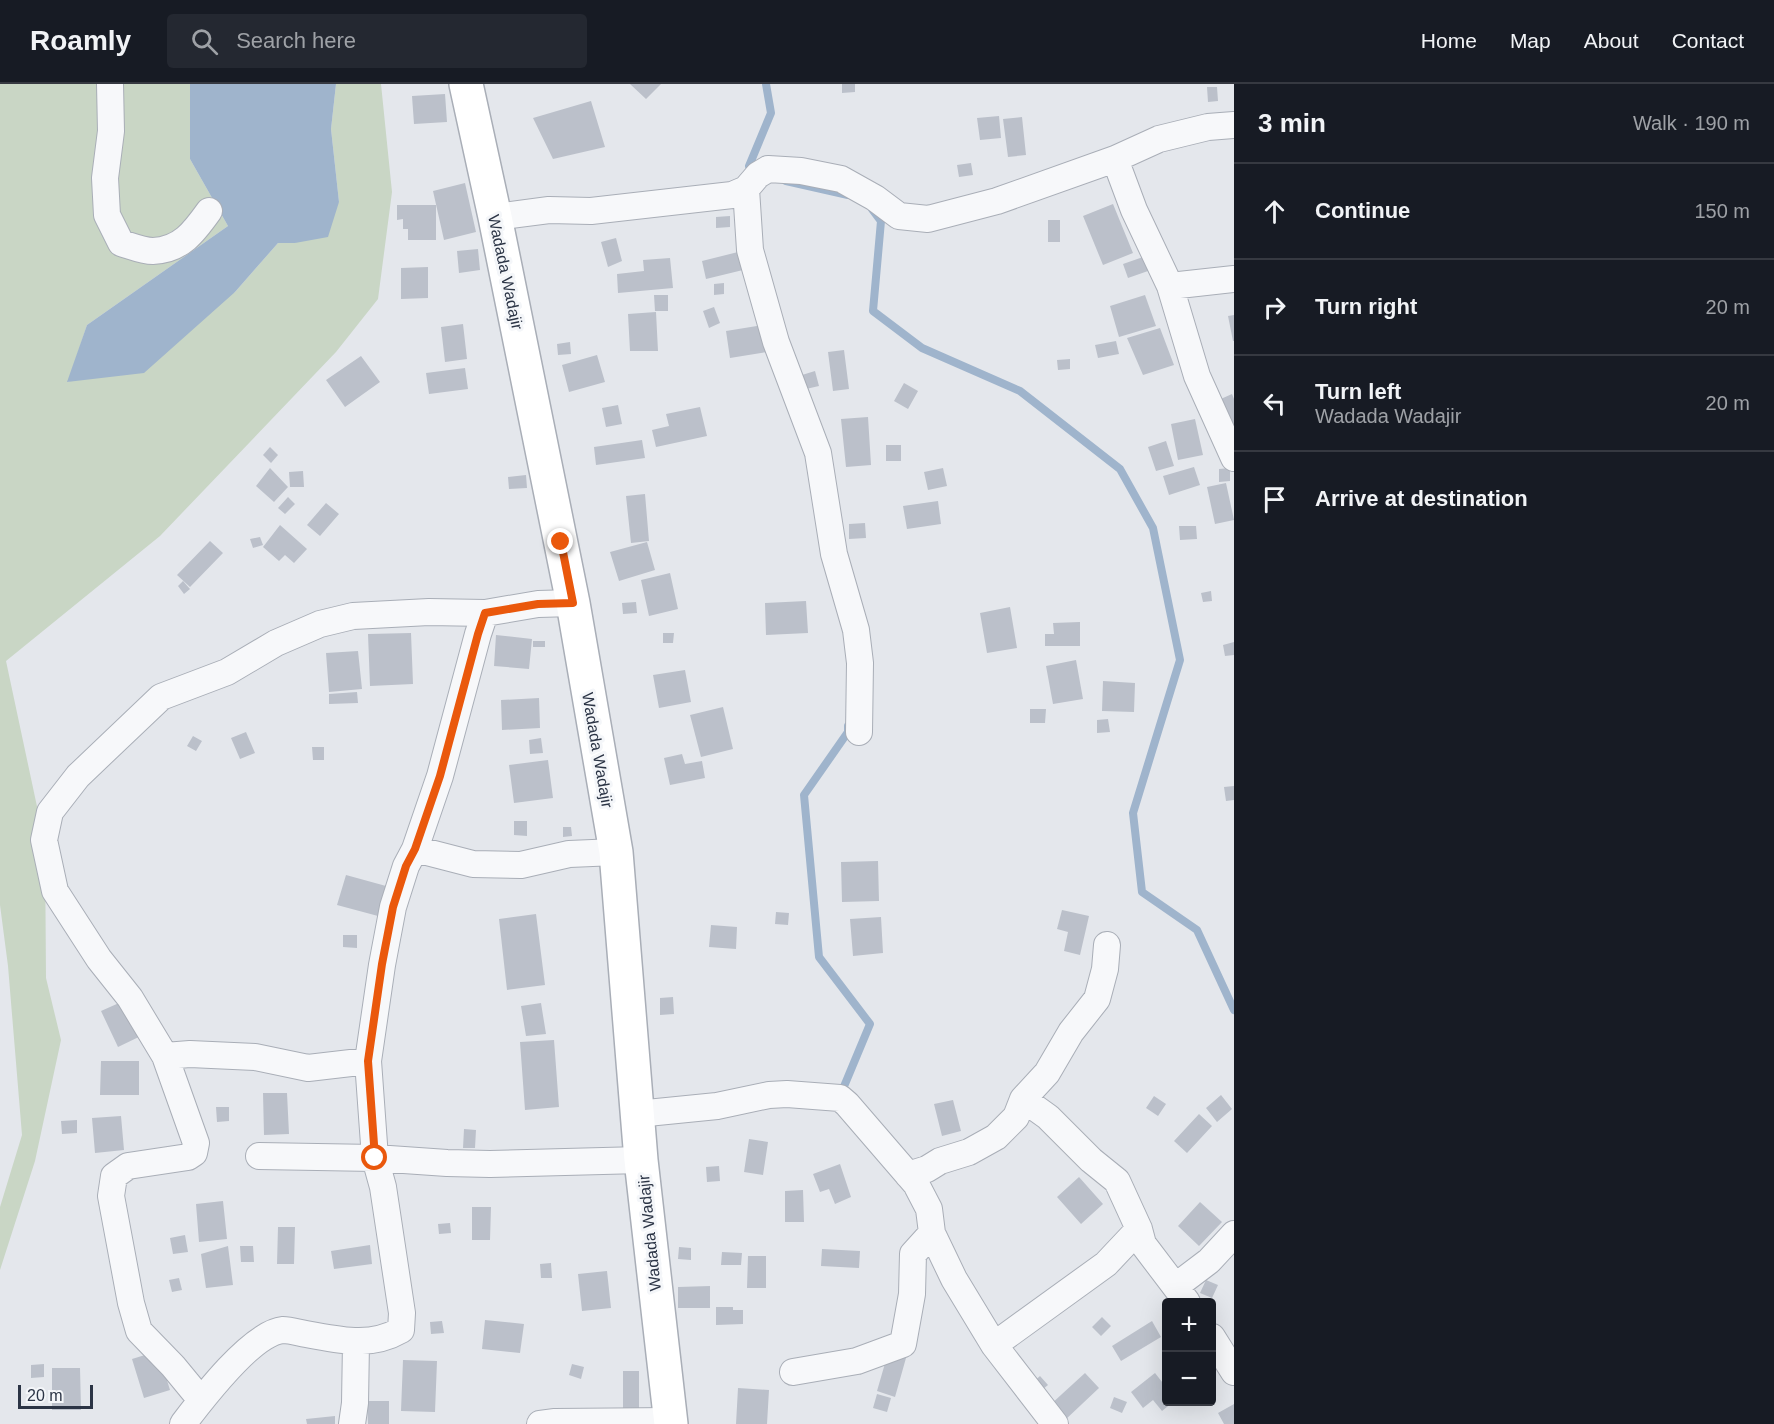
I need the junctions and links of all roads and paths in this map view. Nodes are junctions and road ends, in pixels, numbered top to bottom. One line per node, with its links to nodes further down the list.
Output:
1 (110, 84): 6 (street)
2 (466, 84): 7 (street, Wadada Wadajir)
3 (1234, 125): 4 (street)
4 (1115, 159): 5 (street); 9 (street)
5 (746, 189): 7 (street); 13 (street)
6 (209, 211)
7 (495, 217): 11 (street, Wadada Wadajir)
8 (1234, 279): 9 (street)
9 (1170, 286): 10 (street)
10 (1234, 458)
11 (573, 603): 12 (street); 15 (street, Wadada Wadajir)
12 (485, 613): 14 (street); 17 (street)
13 (859, 732)
14 (415, 849): 15 (street); 18 (street)
15 (616, 852): 20 (street, Wadada Wadajir)
16 (1107, 945): 19 (street)
17 (165, 1056): 18 (street); 34 (street)
18 (368, 1061): 22 (street)
19 (1023, 1099): 24 (street); 25 (street)
20 (637, 1114): 23 (street, Wadada Wadajir); 24 (street)
21 (259, 1156): 22 (street)
22 (375, 1158): 23 (street); 29 (street)
23 (641, 1160): 35 (street, Wadada Wadajir)
24 (908, 1175): 26 (street)
25 (1139, 1229): 28 (street); 31 (street)
26 (932, 1233): 31 (street); 32 (street)
27 (1234, 1234): 28 (street)
28 (1181, 1294)
29 (356, 1343): 34 (street); 37 (street)
30 (1216, 1343): 33 (street)
31 (994, 1345): 39 (street)
32 (793, 1372)
33 (1234, 1372)
34 (201, 1400): 36 (street)
35 (671, 1423): 38 (street)
36 (183, 1424)
37 (352, 1424)
38 (540, 1424)
39 (1055, 1424)

